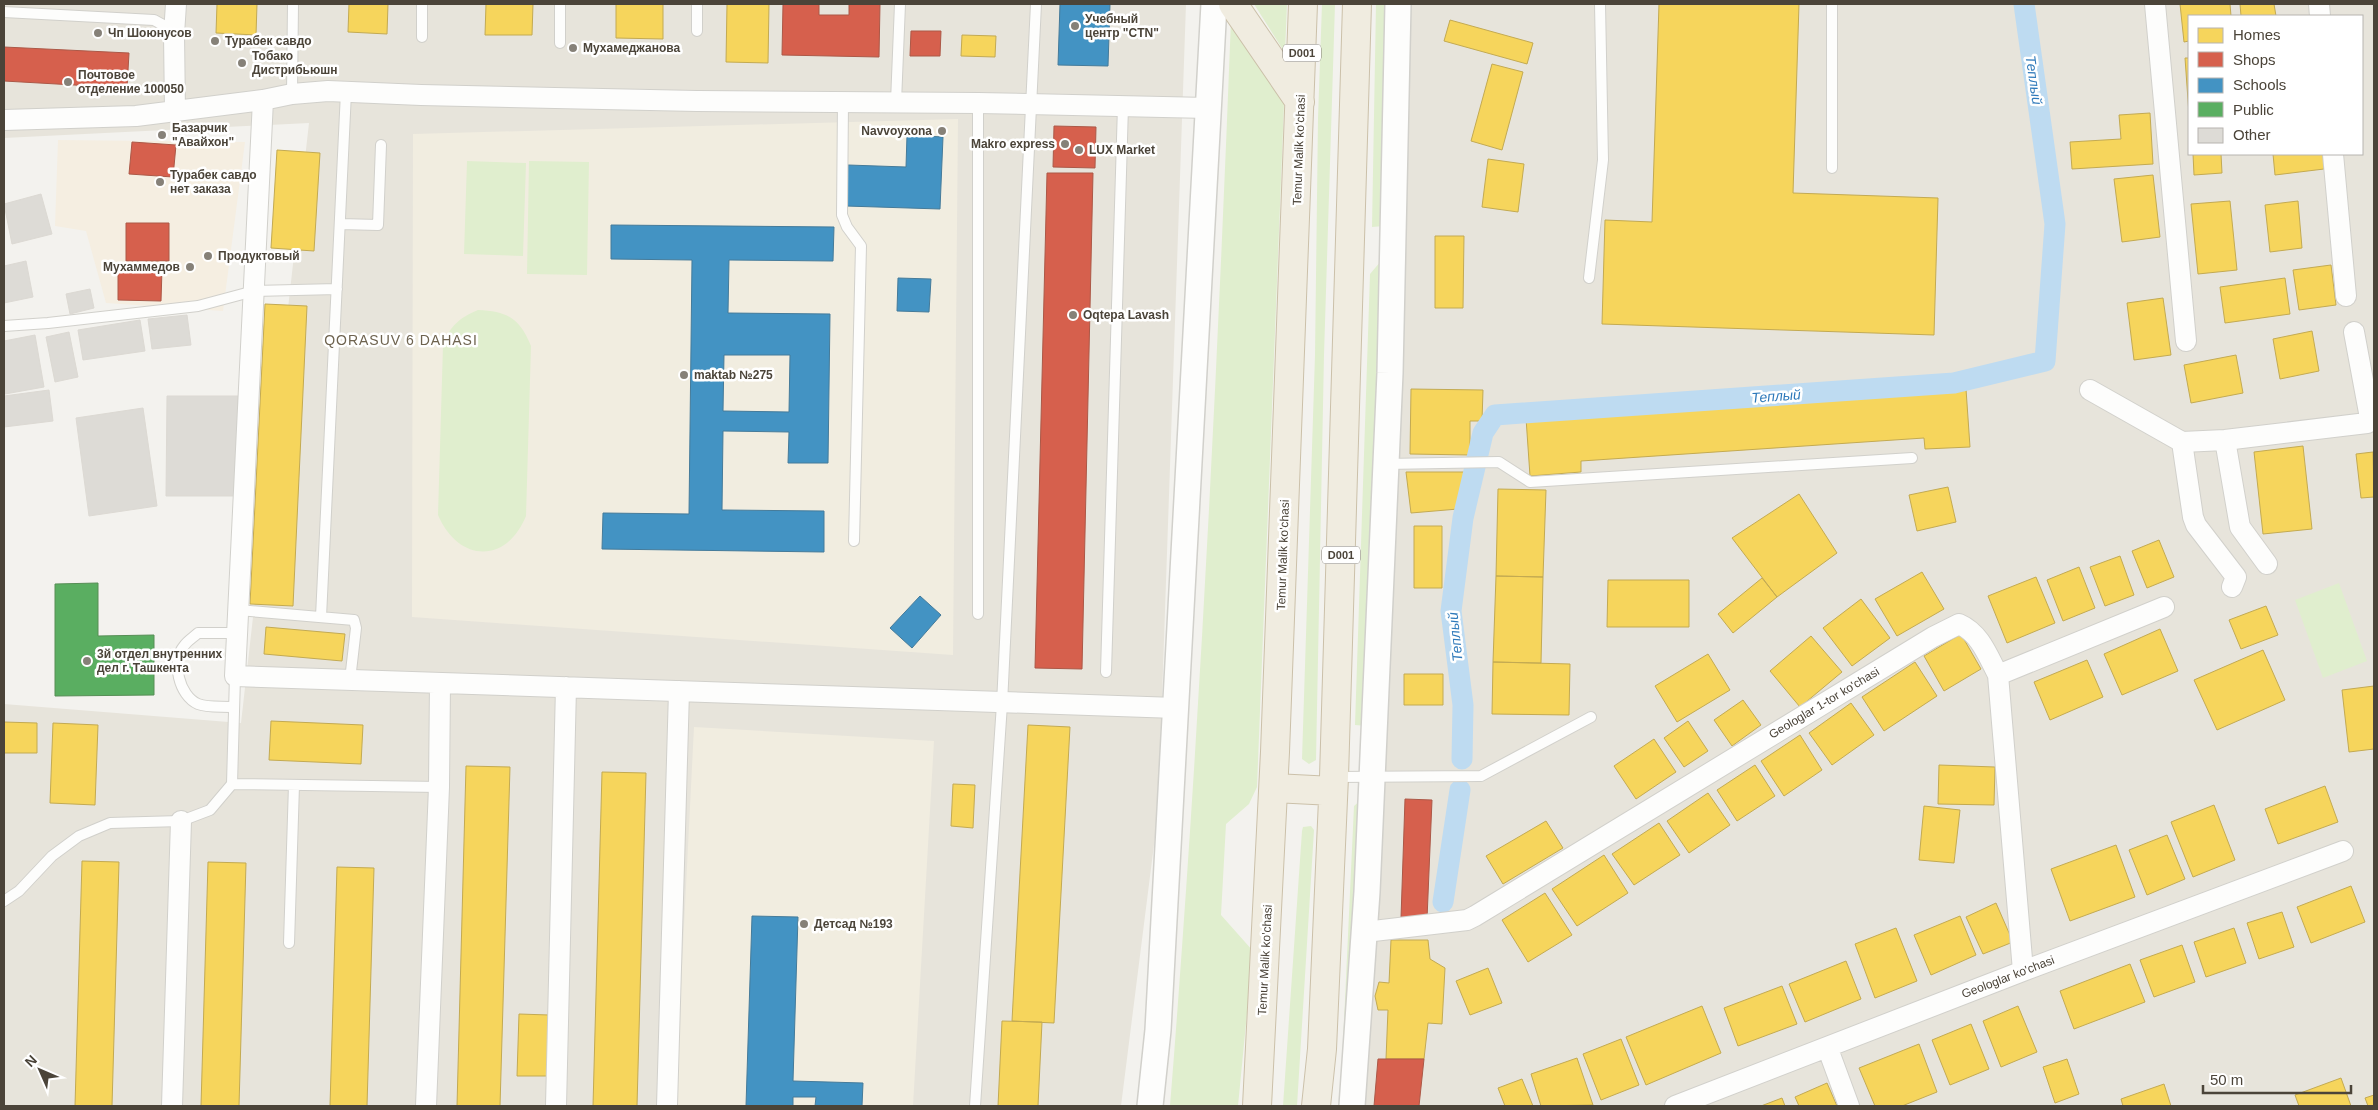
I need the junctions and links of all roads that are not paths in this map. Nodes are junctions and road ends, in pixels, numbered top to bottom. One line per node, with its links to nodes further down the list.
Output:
1 (176, 4): 18 (street)
2 (292, 4): 22 (lane)
3 (422, 4): 19 (lane)
4 (560, 4): 20 (lane)
5 (697, 4): 17 (lane)
6 (900, 4): 25 (lane)
7 (1036, 4): 28 (lane)
8 (1214, 4): 30 (street)
9 (1233, 4): 27 (highway)
10 (1303, 4): 27 (highway, Temur Malik ko'chasi / D001)
11 (1357, 4): 70 (highway, D001)
12 (1398, 4): 48 (street)
13 (1600, 4): 37 (lane)
14 (1832, 4): 35 (lane)
15 (2155, 4): 43 (street)
16 (4, 12): 18 (lane)
17 (697, 32)
18 (174, 34): 31 (street)
19 (422, 38)
20 (560, 43)
21 (346, 92): 22 (street); 24 (street); 36 (lane)
22 (292, 94): 23 (street)
23 (263, 100): 31 (street); 39 (street)
24 (843, 102): 25 (street); 49 (lane)
25 (896, 102): 26 (street)
26 (978, 102): 28 (street); 54 (lane)
27 (1300, 102): 73 (highway, Temur Malik ko'chasi / D001)
28 (1032, 103): 29 (street); 64 (lane)
29 (1123, 106): 30 (street); 57 (lane)
30 (1208, 108): 66 (street)
31 (175, 112): 32 (street)
32 (4, 120)
33 (381, 145): 36 (lane)
34 (2333, 155): 40 (street)
35 (1832, 168)
36 (340, 224): 38 (lane)
37 (1589, 278)
38 (337, 289): 39 (lane); 55 (lane)
39 (254, 291): 41 (lane); 53 (street)
40 (2346, 296)
41 (4, 326)
42 (2354, 332): 45 (street)
43 (2186, 341)
44 (2090, 390): 46 (street)
45 (2225, 440): 46 (street); 50 (street)
46 (2182, 442): 51 (street)
47 (1912, 458): 48 (lane)
48 (1386, 464): 68 (street)
49 (854, 541)
50 (2267, 564)
51 (2232, 587)
52 (2164, 607): 58 (street)
53 (238, 610): 55 (lane); 56 (street)
54 (978, 614)
55 (321, 617): 60 (lane)
56 (237, 633): 59 (street); 65 (lane)
57 (1106, 672)
58 (1998, 675): 77 (street, Geologlar 1-tor ko'chasi); 79 (street, Geologlar 1-tor ko'chasi)
59 (235, 676): 60 (street); 65 (lane)
60 (350, 680): 61 (street)
61 (440, 683): 62 (street); 72 (street)
62 (566, 687): 63 (street); 83 (street)
63 (679, 691): 64 (street); 84 (street)
64 (1002, 704): 66 (street); 85 (lane)
65 (233, 707): 69 (lane)
66 (1176, 708): 86 (street)
67 (1590, 717): 68 (lane)
68 (1372, 777): 70 (lane); 77 (street)
69 (232, 784): 71 (lane); 74 (lane)
70 (1334, 784): 73 (highway); 88 (highway, D001)
71 (294, 785): 72 (lane); 78 (lane)
72 (440, 787): 82 (street)
73 (1274, 788): 87 (highway, Temur Malik ko'chasi / D001)
74 (181, 821): 76 (lane); 81 (street)
75 (2343, 851): 79 (street, Geologlar ko'chasi)
76 (4, 901)
77 (1365, 932): 89 (street)
78 (290, 943)
79 (2023, 971): 80 (street, Geologlar ko'chasi)
80 (1828, 1049): 90 (street, Geologlar ko'chasi); 91 (street)
81 (172, 1106)
82 (426, 1106)
83 (556, 1106)
84 (667, 1106)
85 (974, 1106)
86 (1150, 1106)
87 (1257, 1106)
88 (1316, 1106)
89 (1352, 1106)
90 (1675, 1106)
91 (1849, 1106)

